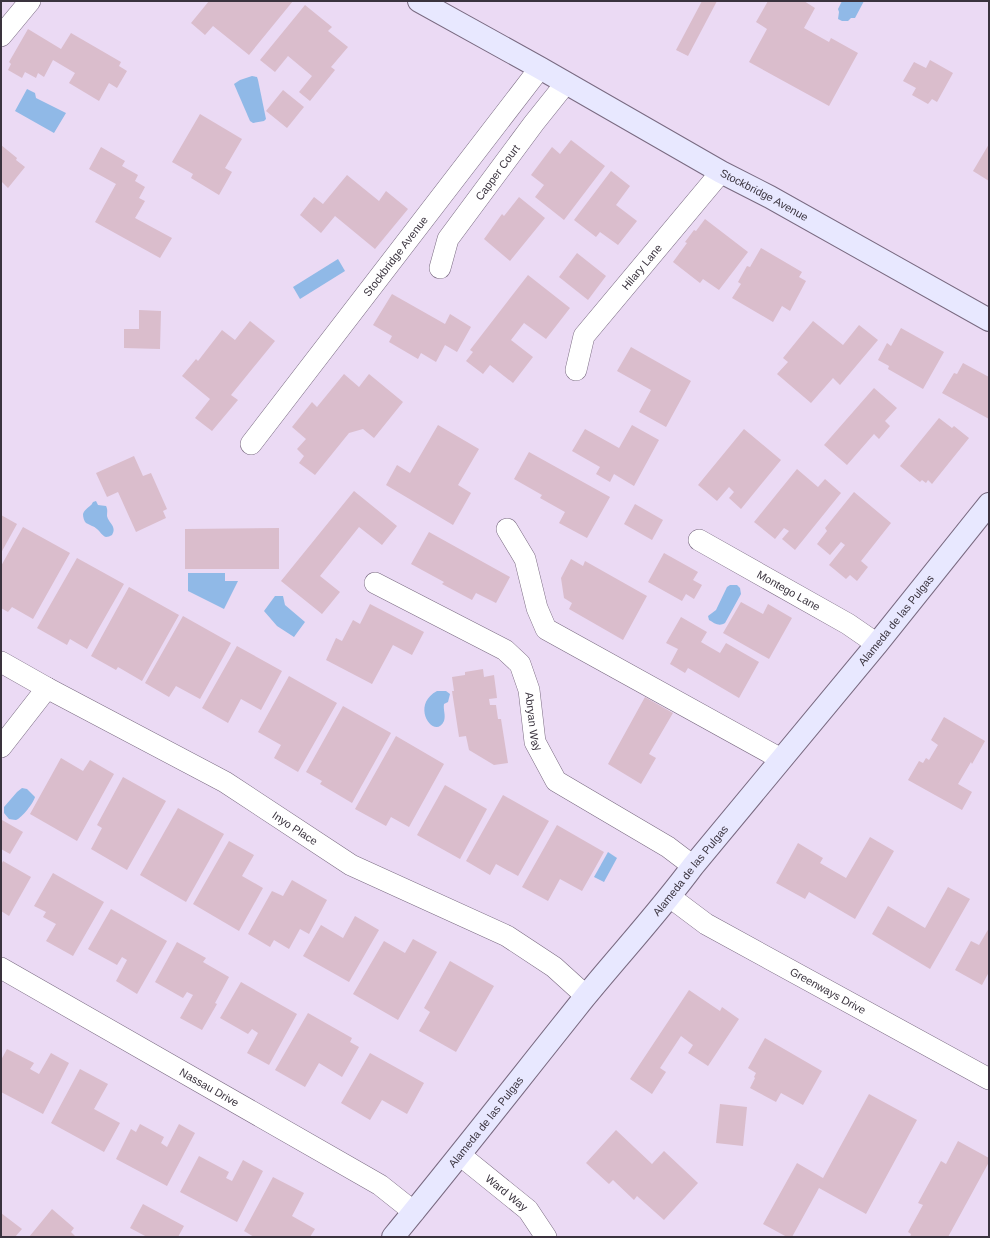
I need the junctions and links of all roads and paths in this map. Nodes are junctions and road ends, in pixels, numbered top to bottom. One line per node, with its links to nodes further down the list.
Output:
1 (30, 1): 3 (street)
2 (419, 1): 4 (main road, Stockbridge Avenue)
3 (1, 36)
4 (540, 68): 5 (main road, Stockbridge Avenue); 10 (street, Stockbridge Avenue)
5 (566, 83): 6 (main road, Stockbridge Avenue); 7 (street, Capper Court)
6 (721, 172): 8 (main road, Stockbridge Avenue); 9 (street, Hilary Lane)
7 (440, 268)
8 (989, 320)
9 (576, 370)
10 (252, 444)
11 (989, 504): 15 (main road, Alameda de las Pulgas)
12 (507, 529): 19 (street)
13 (699, 540): 15 (street, Montego Lane)
14 (375, 583): 20 (street, Abryan Way)
15 (877, 644): 19 (main road, Alameda de las Pulgas)
16 (1, 662): 17 (street, Inyo Place)
17 (46, 688): 18 (street); 23 (street, Inyo Place)
18 (1, 747)
19 (781, 759): 20 (main road, Alameda de las Pulgas)
20 (693, 866): 21 (main road, Alameda de las Pulgas)
21 (670, 897): 23 (main road, Alameda de las Pulgas); 24 (street, Greenways Drive)
22 (1, 968): 26 (street, Nassau Drive)
23 (586, 996): 25 (main road, Alameda de las Pulgas)
24 (989, 1079)
25 (460, 1155): 26 (main road, Alameda de las Pulgas); 28 (street, Ward Way)
26 (414, 1212): 27 (main road, Alameda de las Pulgas)
27 (394, 1237)
28 (546, 1237)

